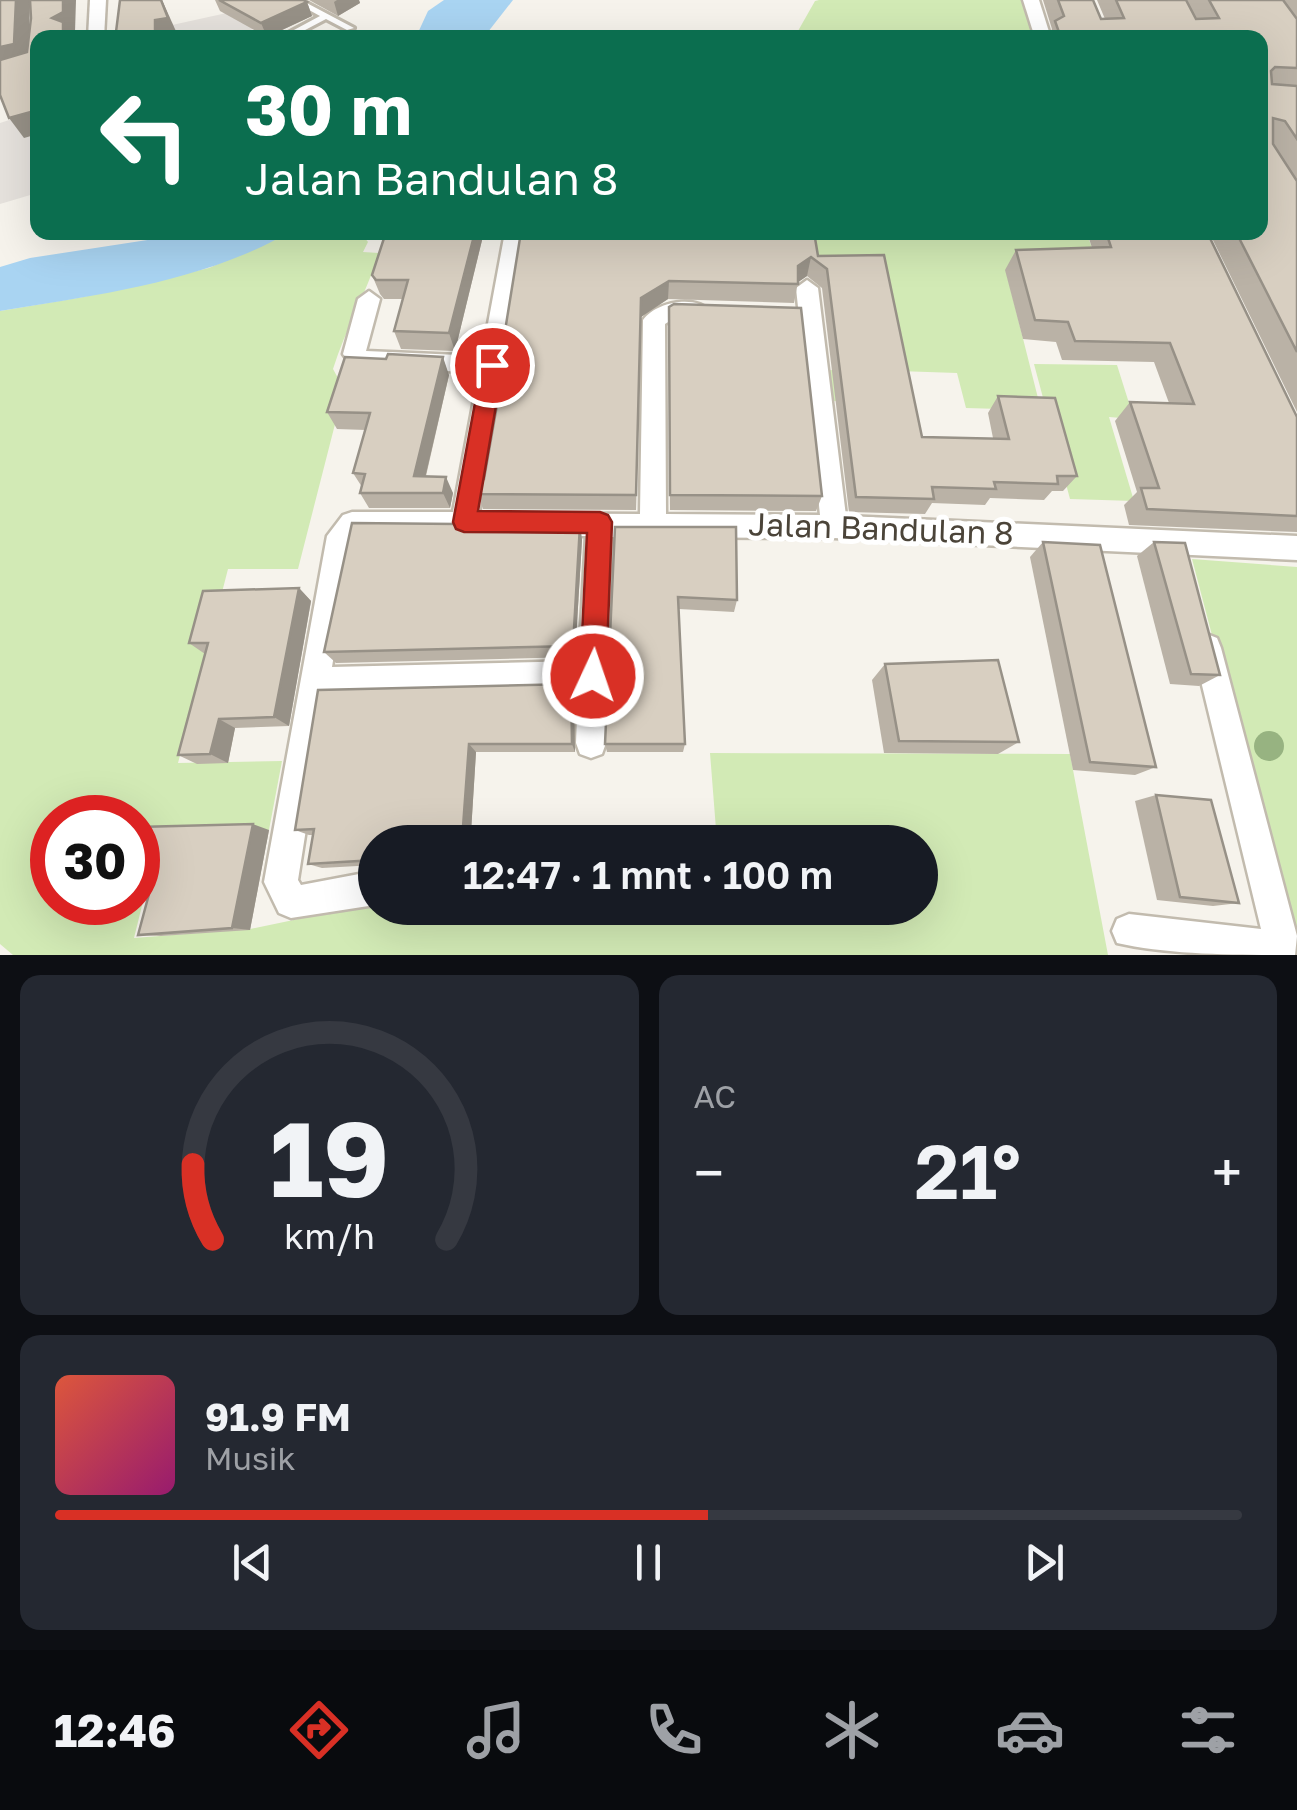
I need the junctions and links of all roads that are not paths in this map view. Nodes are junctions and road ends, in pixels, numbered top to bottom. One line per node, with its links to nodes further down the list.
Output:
1 (98, 0): 6 (street)
2 (295, 0): 4 (lane)
3 (1031, 0): 8 (street)
4 (326, 16): 5 (lane); 7 (lane)
5 (350, 28)
6 (96, 30)
7 (299, 30)
8 (1040, 30)
9 (514, 240): 13 (street)
10 (807, 288): 17 (street)
11 (372, 291): 13 (street)
12 (721, 313): 16 (street)
13 (492, 365): 14 (street)
14 (464, 522): 15 (street, Jalan Bandulan 8); 23 (street, Jalan Bandulan 8)
15 (600, 522): 16 (street, Jalan Bandulan 8); 22 (street)
16 (653, 523): 17 (street, Jalan Bandulan 8)
17 (834, 527): 18 (street, Jalan Bandulan 8)
18 (1179, 542): 19 (street, Jalan Bandulan 8); 20 (street)
19 (1297, 548)
20 (1189, 580)
21 (1198, 616): 26 (street)
22 (593, 676): 23 (street); 24 (street)
23 (314, 682): 25 (street)
24 (591, 742)
25 (358, 891)
26 (1129, 930)

